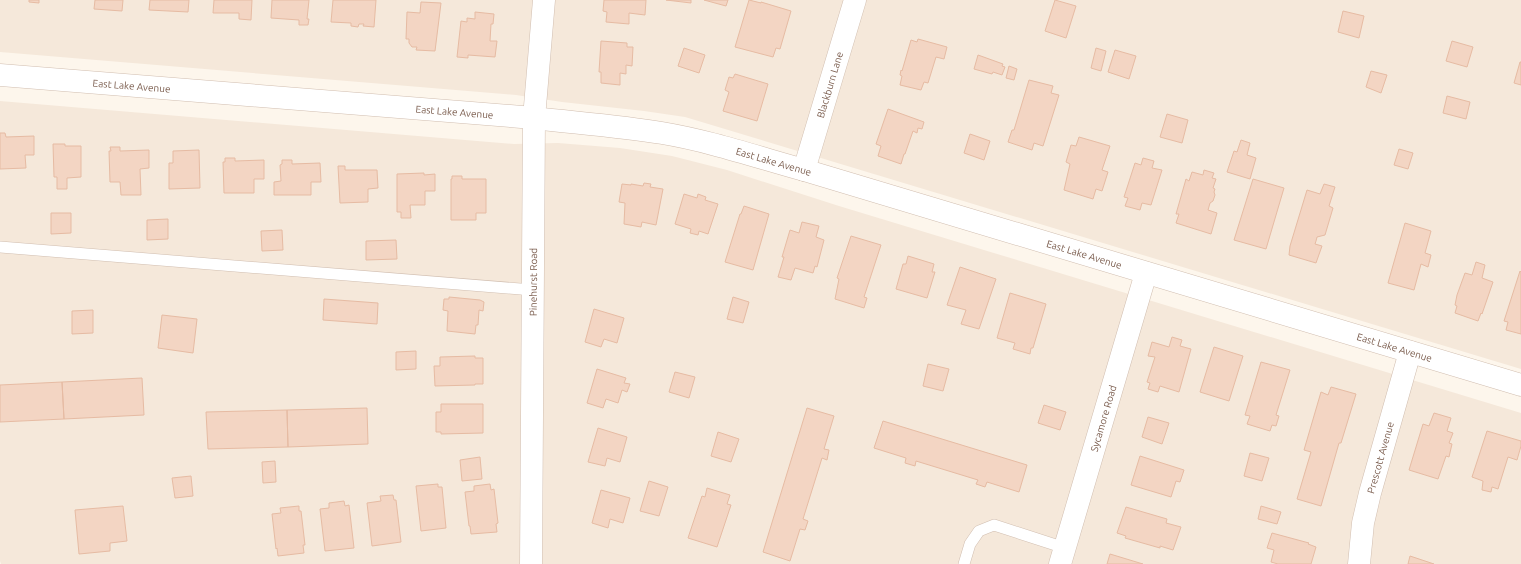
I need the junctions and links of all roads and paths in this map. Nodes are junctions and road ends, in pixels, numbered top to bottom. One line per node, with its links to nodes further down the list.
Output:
1 (544, 0): 4 (street, Pinehurst Road)
2 (855, 0): 5 (street, Blackburn Lane)
3 (0, 75): 4 (street, East Lake Avenue)
4 (534, 118): 5 (street, East Lake Avenue); 8 (street, Pinehurst Road)
5 (804, 170): 7 (street, East Lake Avenue)
6 (0, 247): 8 (lane)
7 (1146, 273): 9 (street, East Lake Avenue); 11 (street, Sycamore Road)
8 (533, 290): 12 (street, Pinehurst Road)
9 (1410, 352): 10 (street, East Lake Avenue); 14 (street, Prescott Avenue)
10 (1521, 385)
11 (1062, 556): 13 (lane)
12 (531, 564)
13 (964, 564)
14 (1359, 564)

